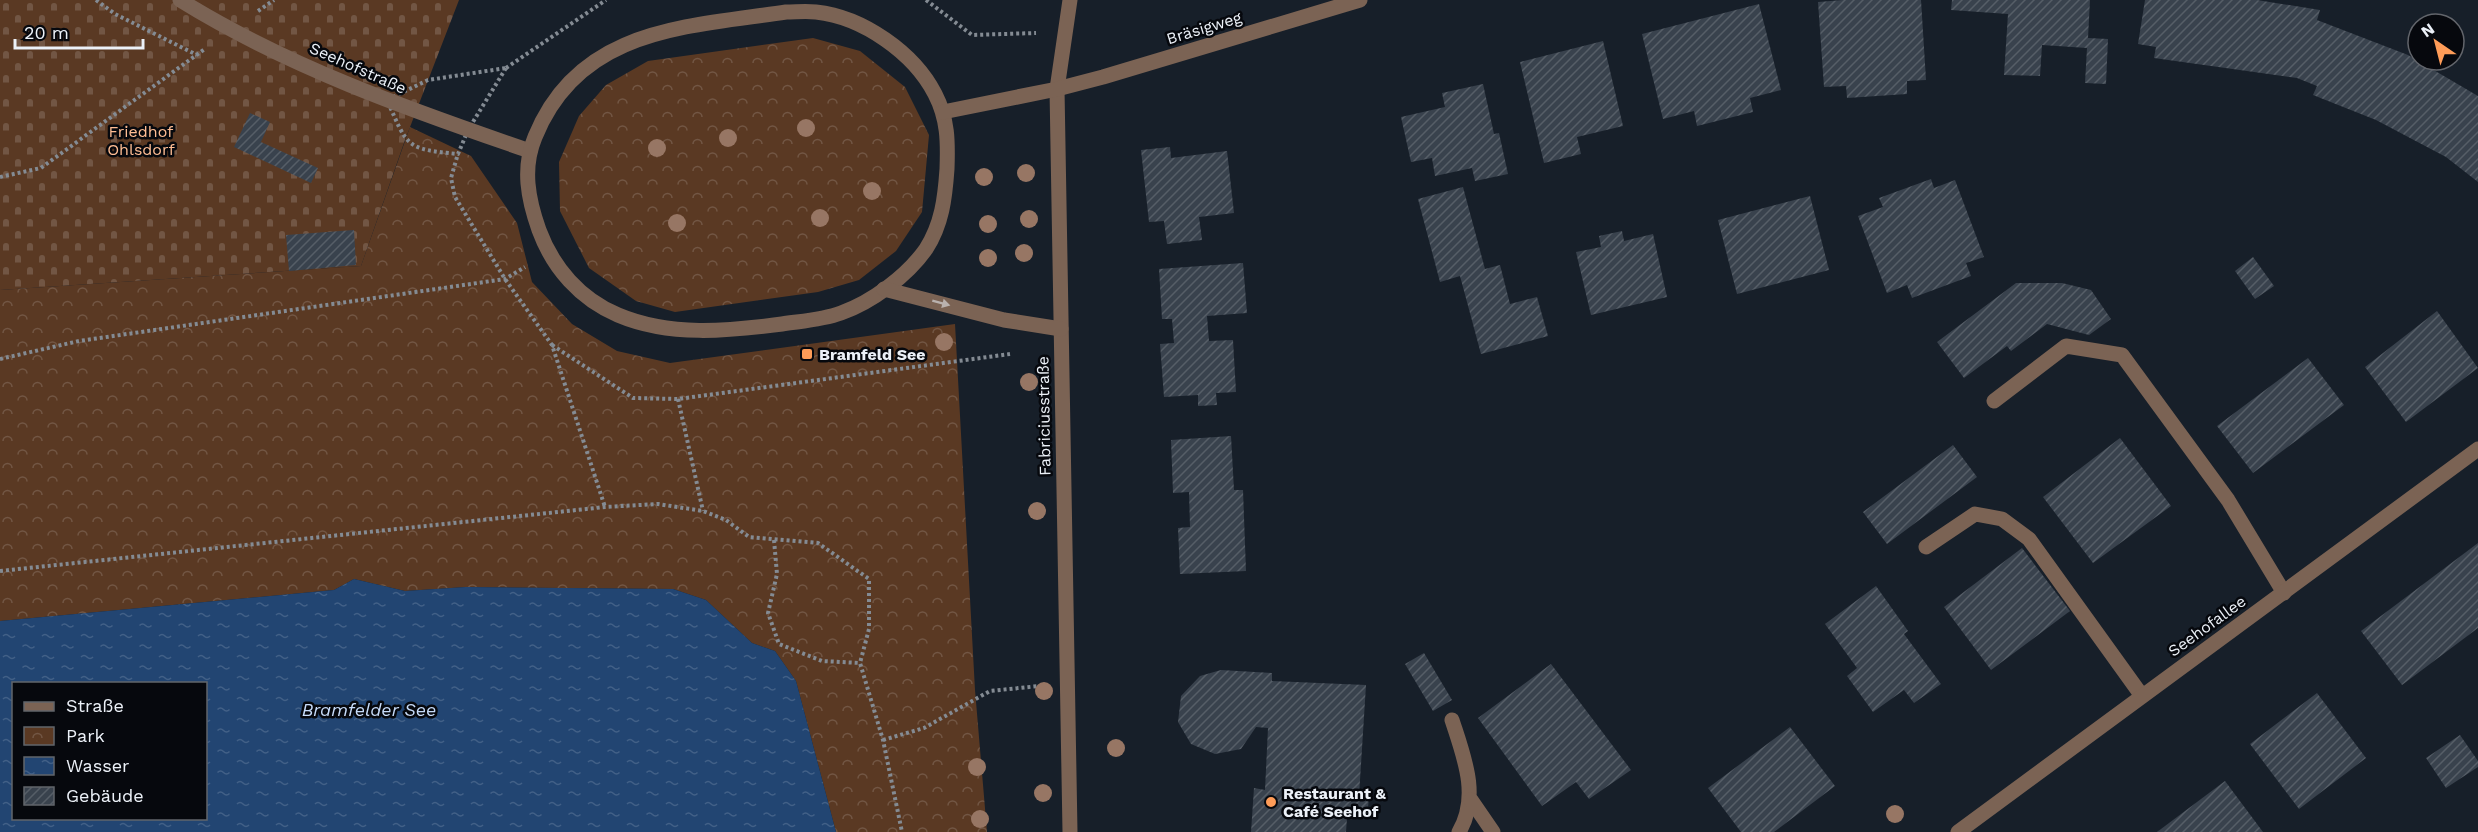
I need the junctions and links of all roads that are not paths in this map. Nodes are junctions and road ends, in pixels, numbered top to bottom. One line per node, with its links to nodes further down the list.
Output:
1 (180, 0): 6 (street, Seehofstraße)
2 (1070, 0): 4 (street, Fabriciusstraße)
3 (1360, 0): 4 (street, Bräsigweg)
4 (1057, 89): 5 (street, Bräsigweg); 8 (street, Fabriciusstraße)
5 (944, 112): 6 (street); 7 (street)
6 (530, 151): 7 (street)
7 (884, 289): 8 (street, one-way to 8)
8 (1061, 329): 16 (street, Fabriciusstraße)
9 (1994, 401): 12 (street)
10 (2478, 450): 12 (street, Seehofallee)
11 (1926, 547): 13 (street)
12 (2284, 593): 13 (street, Seehofallee)
13 (2142, 696): 19 (street, Seehofallee)
14 (1452, 720): 15 (street)
15 (1471, 800): 17 (street); 18 (street)
16 (1070, 832)
17 (1459, 832)
18 (1493, 832)
19 (1958, 832)

